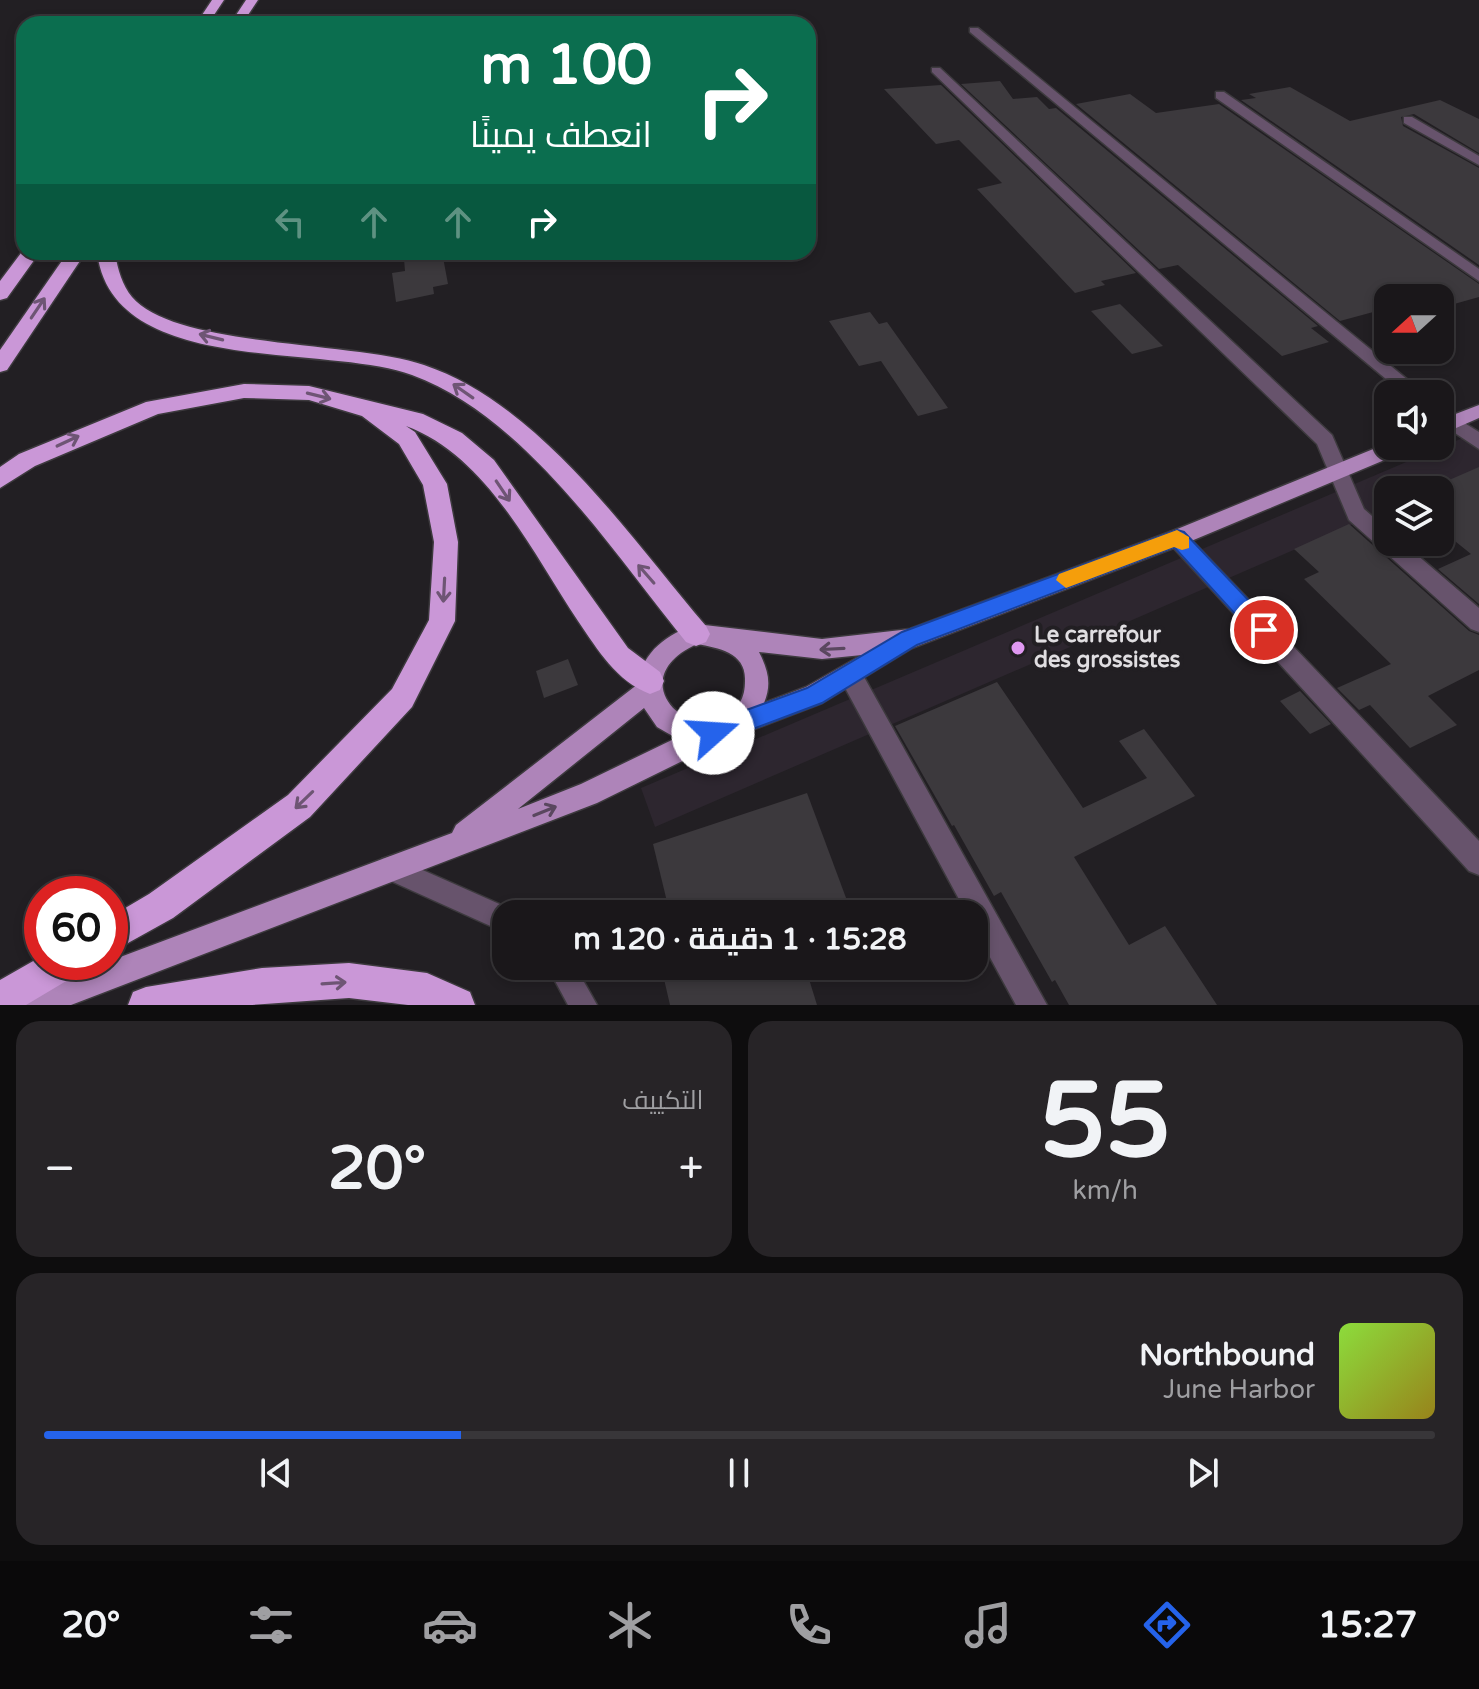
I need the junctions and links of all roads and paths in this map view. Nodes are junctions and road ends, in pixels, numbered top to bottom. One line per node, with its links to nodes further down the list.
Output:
1 (974, 30): 12 (street)
2 (936, 70): 19 (street)
3 (1220, 95): 9 (street)
4 (1408, 120): 5 (street)
5 (1479, 161)
6 (25, 260): 10 (highway)
7 (72, 260): 11 (highway, one-way to 7)
8 (108, 260): 23 (highway, one-way to 8)
9 (1479, 276)
10 (0, 294)
11 (0, 365)
12 (1399, 380)
13 (370, 410): 20 (highway, one-way to 13); 27 (highway, one-way to 27); 33 (highway, one-way to 33)
14 (1479, 411): 15 (main road)
15 (1454, 419)
16 (1454, 428): 17 (street)
17 (1479, 442)
18 (1374, 457): 19 (main road)
19 (1338, 473): 21 (main road); 22 (street)
20 (0, 479)
21 (1177, 538): 25 (main road); 30 (street)
22 (1479, 622)
23 (696, 634): 24 (main road); 27 (main road)
24 (732, 639): 25 (main road, one-way to 24); 28 (main road)
25 (910, 639): 26 (main road)
26 (851, 676): 28 (main road); 42 (street)
27 (650, 685): 28 (main road); 29 (main road)
28 (723, 730): 29 (main road, one-way to 28)
29 (446, 848): 31 (main road)
30 (1479, 861)
31 (391, 868): 32 (lane); 38 (main road)
32 (492, 914)
33 (128, 925)
34 (35, 980): 37 (highway)
35 (568, 980): 41 (lane)
36 (273, 996): 39 (highway); 40 (highway, one-way to 40)
37 (0, 1000)
38 (32, 1005)
39 (146, 1005)
40 (457, 1005)
41 (583, 1005)
42 (1032, 1005)

